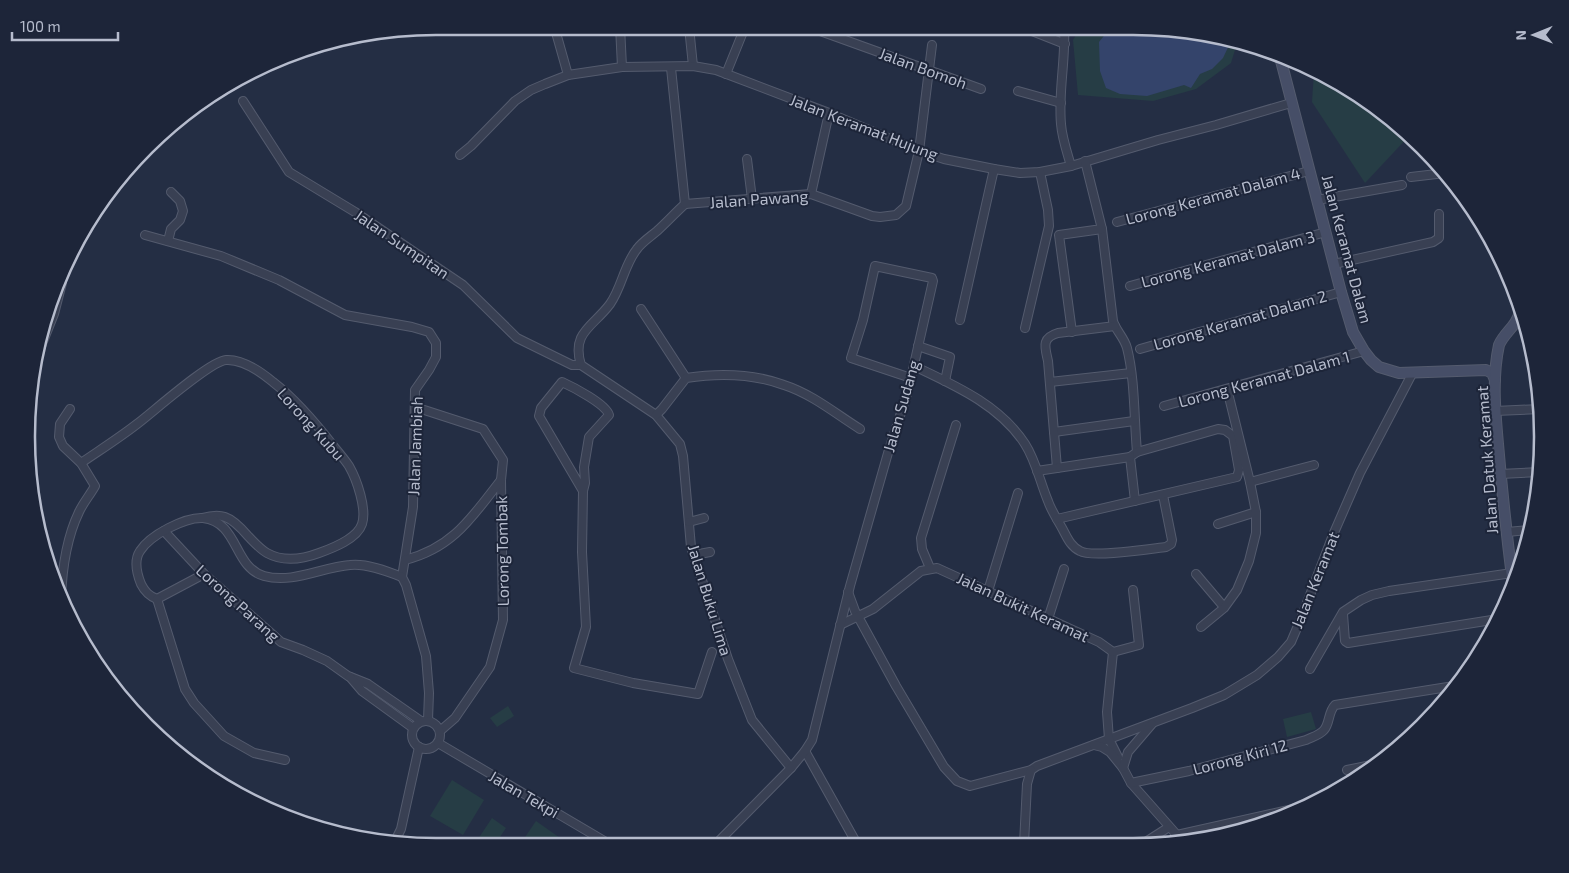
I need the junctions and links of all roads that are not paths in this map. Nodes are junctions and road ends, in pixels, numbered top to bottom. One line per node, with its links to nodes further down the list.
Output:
1 (557, 35): 16 (street)
2 (620, 35): 12 (street)
3 (690, 35): 11 (street)
4 (742, 35): 15 (street)
5 (831, 35): 14 (street, Jalan Bomoh)
6 (1042, 35): 8 (street)
7 (1064, 35): 8 (street)
8 (1065, 44): 21 (street)
9 (932, 45): 14 (street, Jalan Pawang)
10 (1282, 64): 20 (street, Jalan Keramat Dalam)
11 (693, 66): 13 (street, Jalan Keramat Hujung); 15 (street, Jalan Keramat Hujung)
12 (622, 67): 13 (street, Jalan Keramat Hujung); 16 (street, Jalan Keramat Hujung)
13 (671, 68): 38 (street)
14 (928, 70): 17 (street, Jalan Bomoh); 23 (street, Jalan Pawang)
15 (726, 74): 22 (street, Jalan Keramat Hujung)
16 (568, 76): 24 (street, Jalan Keramat Hujung)
17 (981, 89)
18 (1018, 91): 21 (street)
19 (243, 101): 58 (street, Jalan Sumpitan)
20 (1291, 103): 26 (street, Jalan Keramat Hujung); 29 (street, Jalan Keramat Dalam)
21 (1061, 104): 27 (street)
22 (829, 113): 23 (street, Jalan Keramat Hujung); 35 (street)
23 (919, 151): 28 (street, Jalan Keramat Hujung); 35 (street, Jalan Pawang)
24 (460, 154)
25 (747, 159): 36 (street)
26 (1085, 161): 27 (street, Jalan Keramat Hujung); 41 (street)
27 (1071, 166): 30 (street, Jalan Keramat Hujung)
28 (994, 169): 30 (street, Jalan Keramat Hujung); 49 (street)
29 (1310, 170): 37 (street, Jalan Keramat Dalam); 40 (street, Lorong Keramat Dalam 4)
30 (1040, 172): 52 (street)
31 (1436, 174): 32 (street)
32 (1411, 177)
33 (1402, 184): 37 (street)
34 (172, 192): 44 (street)
35 (811, 194): 36 (street, Jalan Pawang)
36 (752, 199): 38 (street, Jalan Pawang)
37 (1317, 200): 42 (street, Jalan Keramat Dalam)
38 (685, 204): 58 (street)
39 (1439, 214): 45 (street)
40 (1117, 222)
41 (1102, 229): 51 (street); 53 (street)
42 (1326, 232): 45 (street, Jalan Keramat Dalam); 46 (street, Lorong Keramat Dalam 3)
43 (145, 235): 44 (street)
44 (168, 241): 70 (street, Jalan Jambiah)
45 (1334, 264): 47 (street, Jalan Keramat Dalam)
46 (1130, 286)
47 (1340, 292): 55 (street, Lorong Keramat Dalam 2); 56 (street, Jalan Keramat Dalam)
48 (641, 309): 63 (street)
49 (960, 320)
50 (1517, 321): 57 (street, Jalan Datuk Keramat)
51 (1115, 326): 53 (street); 61 (street)
52 (1026, 328)
53 (1072, 332): 67 (street)
54 (918, 346): 59 (street, Jalan Sudang); 64 (street, Jalan Sudang); 66 (street)
55 (1140, 349)
56 (1364, 351): 62 (street, Jalan Keramat Dalam); 68 (street, Lorong Keramat Dalam 1)
57 (1496, 359): 60 (street); 65 (street, Jalan Datuk Keramat)
58 (581, 365): 74 (street, Jalan Buku Lima)
59 (914, 366): 64 (street, Jalan Sudang); 66 (street)
60 (1486, 370): 62 (street, Jalan Keramat Dalam); 65 (street)
61 (1131, 373): 67 (street); 75 (street)
62 (1412, 374): 130 (street, Jalan Keramat)
63 (686, 378): 74 (street); 77 (street)
64 (911, 378): 115 (street, Jalan Sudang)
65 (1495, 380): 73 (street, Jalan Datuk Keramat)
66 (945, 381): 84 (street)
67 (1050, 382): 78 (street)
68 (1227, 389): 69 (street, Lorong Keramat Dalam 1); 88 (street)
69 (1164, 406)
70 (415, 407): 87 (street, Lorong Tombak); 104 (street, Jalan Jambiah)
71 (70, 409): 81 (street)
72 (1533, 409): 73 (street)
73 (1496, 411): 86 (street, Jalan Datuk Keramat)
74 (656, 415): 97 (street, Jalan Buku Lima)
75 (1134, 421): 78 (street); 79 (street)
76 (956, 425): 105 (street)
77 (860, 430)
78 (1054, 432): 83 (street)
79 (1137, 452): 80 (street); 91 (street)
80 (1130, 457): 83 (street); 92 (street)
81 (81, 463): 94 (street, Lorong Kubu); 112 (street)
82 (1314, 465): 88 (street)
83 (1057, 468): 84 (street)
84 (1037, 471): 96 (street)
85 (1532, 472): 86 (street)
86 (1500, 474): 101 (street, Jalan Datuk Keramat)
87 (501, 480): 104 (street); 132 (street, Lorong Tombak)
88 (1250, 482): 93 (street)
89 (583, 491): 89 (street); 124 (street)
90 (1018, 493): 114 (street)
91 (1163, 495): 92 (street); 96 (street)
92 (1135, 501): 96 (street)
93 (1256, 512): 98 (street); 117 (street)
94 (202, 518): 99 (street, Lorong Kubu); 111 (street)
95 (704, 518): 97 (street)
96 (1057, 519)
97 (689, 522): 103 (street, Jalan Buku Lima)
98 (1218, 524)
99 (164, 531): 109 (street, Lorong Parang); 116 (street, Lorong Kubu)
100 (1522, 531): 101 (street)
101 (1507, 532): 107 (street, Jalan Datuk Keramat)
102 (710, 552): 103 (street)
103 (694, 556): 140 (street, Jalan Buku Lima)
104 (405, 560): 111 (street, Jalan Jambiah)
105 (930, 568): 114 (street, Jalan Bukit Keramat); 119 (street)
106 (1064, 569): 120 (street)
107 (1512, 569)
108 (1510, 573): 118 (street)
109 (204, 574): 116 (street); 127 (street, Lorong Parang)
110 (1196, 574): 117 (street)
111 (402, 577): 129 (street, Jalan Jambiah)
112 (62, 581)
113 (1134, 590): 125 (street)
114 (988, 591): 120 (street, Jalan Bukit Keramat)
115 (848, 592): 119 (street); 122 (street, Jalan Sudang)
116 (157, 599): 138 (street)
117 (1224, 607): 123 (street)
118 (1343, 612): 121 (street); 126 (street)
119 (858, 616): 122 (street); 142 (street)
120 (1048, 619): 125 (street, Jalan Bukit Keramat)
121 (1489, 620)
122 (840, 625): 137 (street, Jalan Sudang)
123 (1201, 627)
124 (712, 652)
125 (1113, 652): 133 (street)
126 (1310, 669)
127 (348, 676): 129 (street, Lorong Parang); 131 (street, Lorong Parang)
128 (1446, 687): 144 (street, Lorong Kiri 12)
129 (425, 721): 131 (street); 132 (street)
130 (1153, 723): 133 (street, Jalan Keramat); 141 (street, Jalan Keramat)
131 (413, 728): 136 (street)
132 (440, 731): 134 (street)
133 (1109, 739): 135 (street, Jalan Keramat); 141 (street)
134 (438, 743): 136 (street); 150 (street, Jalan Tekpi)
135 (1093, 745): 141 (street); 142 (street, Jalan Keramat)
136 (419, 747): 148 (street)
137 (805, 751): 140 (street, Jalan Sudang); 152 (street)
138 (285, 760)
139 (1360, 767): 143 (street)
140 (791, 768): 151 (street, Jalan Sudang)
141 (1123, 768): 144 (street)
142 (1031, 770): 153 (street)
143 (1347, 770)
144 (1131, 783): 146 (street)
145 (1267, 815): 147 (street)
146 (1169, 827): 147 (street); 149 (street)
147 (1177, 835)
148 (398, 836)
149 (1153, 837)
150 (599, 838)
151 (722, 838)
152 (854, 838)
153 (1024, 838)

